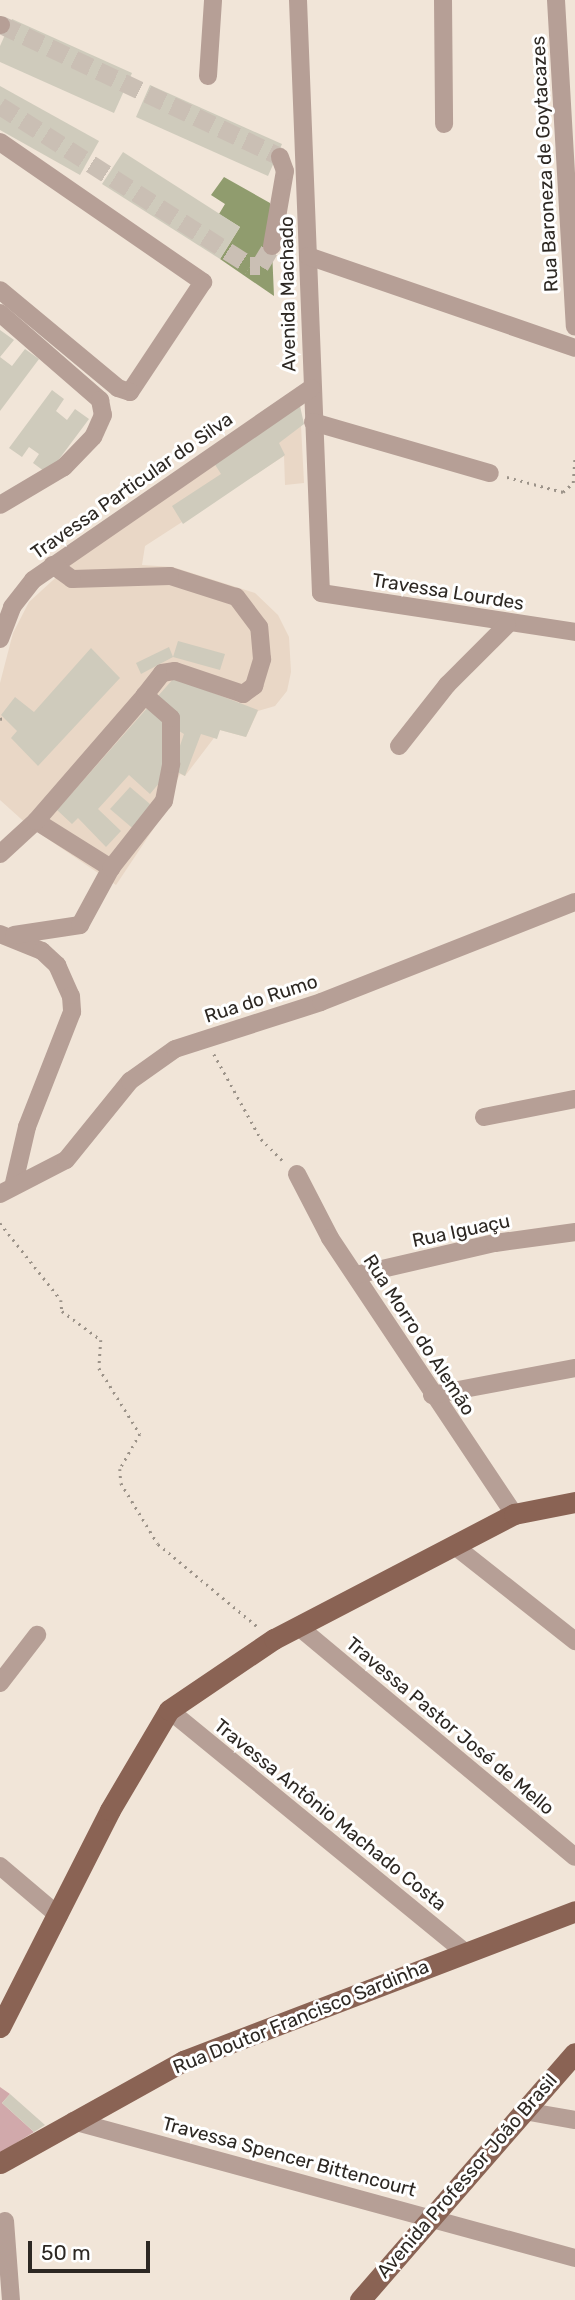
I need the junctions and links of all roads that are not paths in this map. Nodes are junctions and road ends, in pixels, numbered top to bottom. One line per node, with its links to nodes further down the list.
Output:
1 (214, 0): 5 (street)
2 (298, 0): 8 (street, Avenida Machado)
3 (443, 0): 6 (street)
4 (556, 0): 13 (street, Rua Baroneza de Goytacazes)
5 (208, 76)
6 (444, 124)
7 (0, 142): 11 (street)
8 (306, 170): 9 (street); 10 (street, Avenida Machado)
9 (272, 246)
10 (308, 256): 14 (street); 15 (street, Avenida Machado)
11 (0, 290)
12 (0, 313): 18 (street)
13 (575, 326)
14 (575, 348)
15 (312, 388): 16 (street, Avenida Machado); 19 (street, Travessa Particular do Silva)
16 (313, 422): 17 (street); 20 (street, Avenida Machado)
17 (490, 472)
18 (0, 505)
19 (53, 565): 23 (street, Travessa Particular do Silva); 24 (street)
20 (318, 586): 21 (street, Travessa Lourdes)
21 (507, 625): 22 (street, Travessa Lourdes); 25 (street)
22 (575, 632)
23 (0, 639)
24 (145, 695): 26 (street); 28 (street)
25 (399, 746)
26 (36, 821): 27 (street); 28 (street)
27 (0, 854)
28 (111, 868): 30 (street)
29 (575, 902): 34 (street, Rua do Rumo)
30 (7, 935): 34 (street)
31 (575, 1099): 32 (street)
32 (484, 1117)
33 (297, 1174): 36 (street, Rua Morro do Alemão)
34 (7, 1188)
35 (575, 1232): 36 (street, Rua Iguaçu)
36 (356, 1275): 38 (street, Rua Morro do Alemão)
37 (575, 1368): 38 (street)
38 (432, 1395): 40 (street, Rua Morro do Alemão)
39 (575, 1502): 40 (main road)
40 (514, 1514): 41 (main road)
41 (456, 1547): 42 (main road); 44 (street)
42 (299, 1627): 46 (main road); 47 (street, Travessa Pastor José de Mello)
43 (37, 1635): 45 (street)
44 (575, 1641)
45 (0, 1683)
46 (169, 1710): 50 (main road); 51 (street, Travessa Antônio Machado Costa)
47 (575, 1857)
48 (0, 1866): 50 (street)
49 (575, 1911): 51 (main road, Rua Doutor Francisco Sardinha)
50 (59, 1916): 52 (main road)
51 (465, 1952): 56 (main road, Rua Doutor Francisco Sardinha)
52 (0, 2027)
53 (575, 2053): 54 (main road, Avenida Professor João Brasil)
54 (524, 2111): 55 (street); 58 (main road, Avenida Professor João Brasil)
55 (575, 2120)
56 (73, 2122): 57 (main road, Rua Doutor Francisco Sardinha); 58 (street, Travessa Spencer Bittencourt)
57 (0, 2163)
58 (429, 2216): 60 (street, Travessa Spencer Bittencourt); 62 (main road, Avenida Professor João Brasil)
59 (5, 2221): 61 (street)
60 (575, 2258)
61 (11, 2300)
62 (360, 2300)

